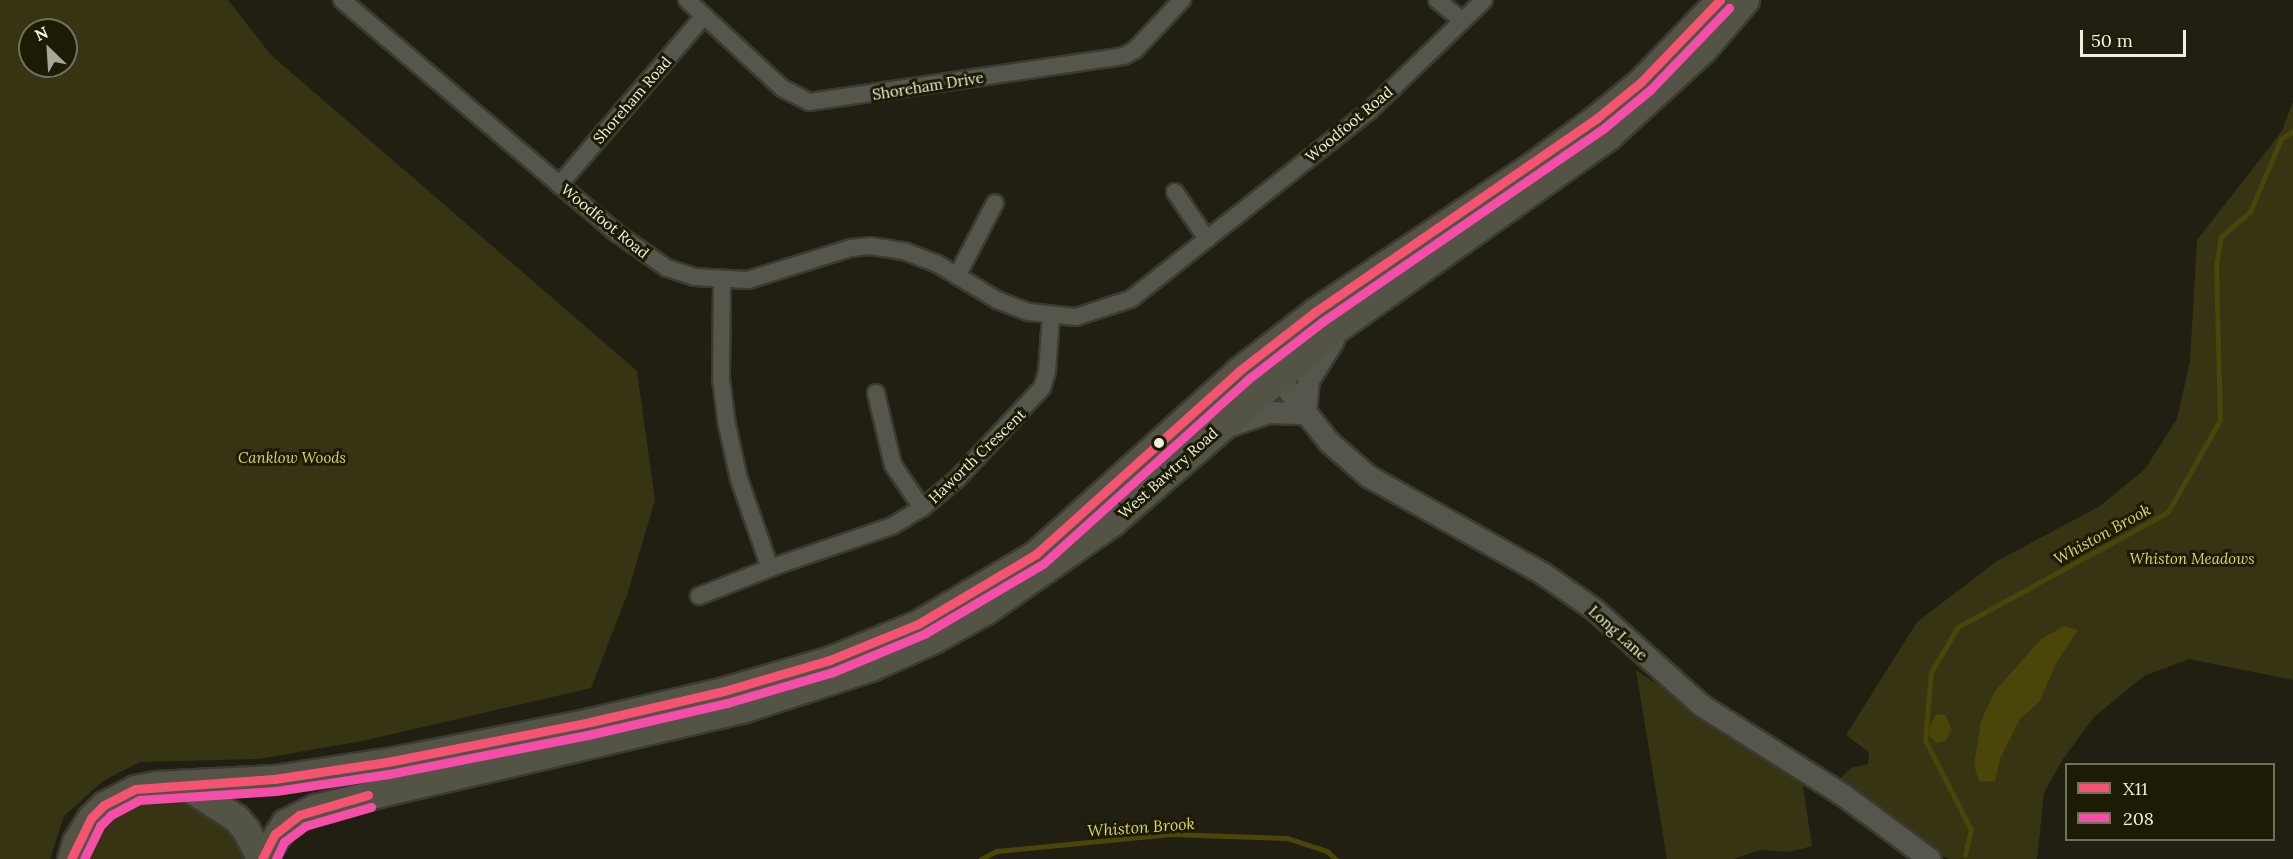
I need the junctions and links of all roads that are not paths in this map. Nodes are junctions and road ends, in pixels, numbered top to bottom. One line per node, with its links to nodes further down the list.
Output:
1 (342, 0): 10 (street, Woodfoot Road)
2 (687, 0): 8 (street, Shoreham Drive)
3 (1182, 0): 8 (street, Shoreham Drive)
4 (1437, 0): 9 (street)
5 (1484, 0): 9 (street, Woodfoot Road)
6 (1720, 0): 20 (main road, West Bawtry Road)
7 (1745, 0): 17 (main road, West Bawtry Road)
8 (704, 16): 10 (street, Shoreham Road)
9 (1463, 21): 13 (street, Woodfoot Road)
10 (559, 184): 15 (street, Woodfoot Road)
11 (1175, 192): 13 (street)
12 (995, 203): 14 (street)
13 (1208, 239): 16 (street, Woodfoot Road)
14 (957, 276): 15 (street, Woodfoot Road); 16 (street, Woodfoot Road)
15 (722, 281): 24 (street)
16 (1051, 316): 23 (street, Haworth Crescent)
17 (1349, 320): 18 (main road, West Bawtry Road); 21 (street)
18 (1277, 376): 20 (street); 21 (street, Long Lane); 22 (main road, West Bawtry Road)
19 (876, 393): 23 (street)
20 (1205, 403): 26 (main road, West Bawtry Road)
21 (1305, 413): 22 (street); 31 (street, Long Lane)
22 (1211, 435): 28 (main road, West Bawtry Road)
23 (922, 508): 24 (street, Haworth Crescent)
24 (770, 568): 25 (street, Haworth Crescent)
25 (699, 596)
26 (379, 763): 27 (main road, West Bawtry Road); 28 (main road, West Bawtry Road)
27 (182, 784): 29 (main road, West Bawtry Road); 30 (main road)
28 (423, 784): 30 (main road, West Bawtry Road)
29 (71, 859)
30 (262, 859)
31 (1930, 859)

